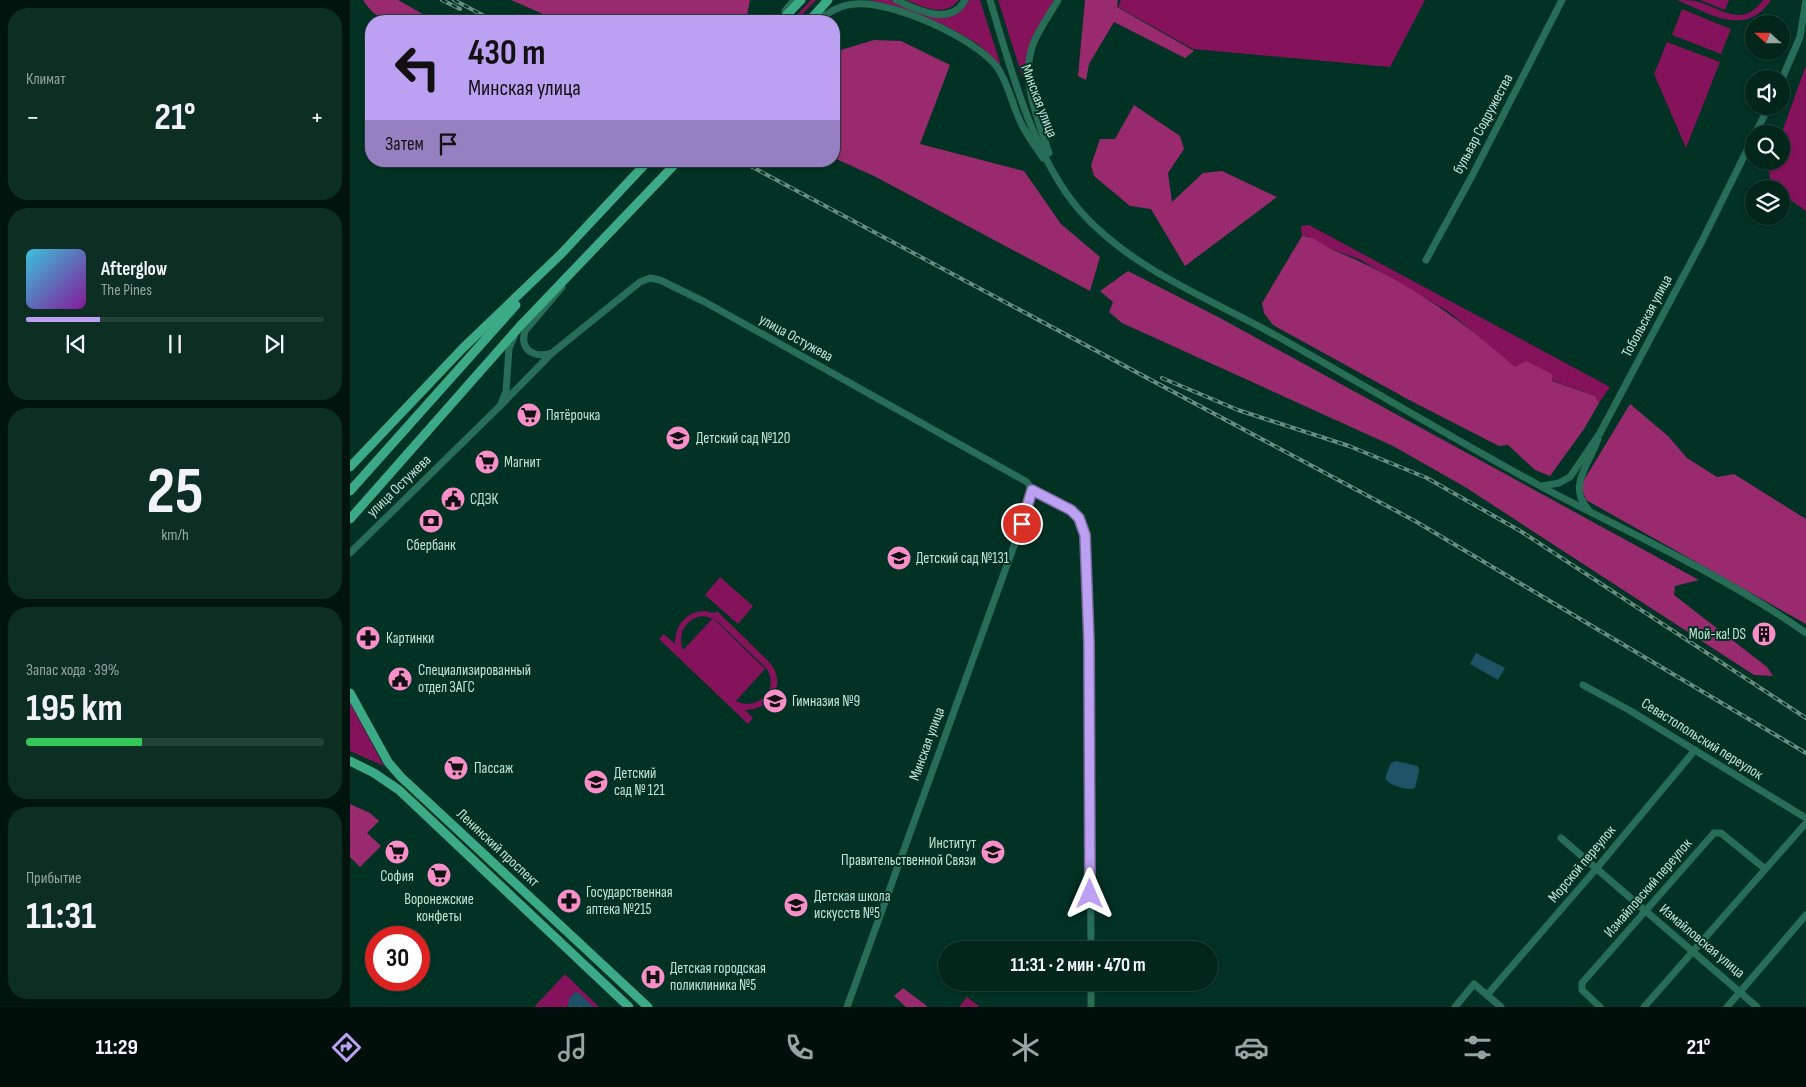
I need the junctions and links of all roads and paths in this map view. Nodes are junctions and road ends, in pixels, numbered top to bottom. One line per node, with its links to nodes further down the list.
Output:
1 (794, 0): 10 (street)
2 (801, 0): 11 (main road)
3 (828, 0): 12 (main road)
4 (896, 0): 5 (street)
5 (965, 0)
6 (990, 0): 18 (street, Минская улица)
7 (1058, 0): 18 (street)
8 (1562, 0): 20 (street, бульвар Содружества)
9 (1806, 0): 14 (street)
10 (783, 15)
11 (785, 15)
12 (814, 15)
13 (826, 15): 18 (street)
14 (1785, 70)
15 (1745, 153): 25 (street, Тобольская улица)
16 (642, 167): 19 (main road)
17 (672, 167): 21 (main road, улица Остужева)
18 (1056, 177): 27 (street, Минская улица)
19 (561, 254): 26 (main road); 29 (main road)
20 (1426, 260)
21 (577, 268): 22 (main road, улица Остужева); 23 (street)
22 (521, 325): 24 (street, улица Остужева); 31 (main road)
23 (552, 353): 24 (street, улица Остужева); 28 (street, улица Остужева)
24 (500, 406): 32 (street, улица Остужева)
25 (1600, 433): 27 (street, Тобольская улица); 30 (street)
26 (350, 466)
27 (1542, 486): 30 (street, Минская улица)
28 (1032, 490): 45 (street, улица Остужева); 52 (street, Минская улица)
29 (350, 491)
30 (1592, 512): 33 (street, Минская улица)
31 (350, 519)
32 (350, 553)
33 (1806, 633)
34 (1583, 685): 36 (street, Севастопольский переулок)
35 (350, 693): 51 (main road, Ленинский проспект)
36 (1695, 750): 38 (street, Севастопольский переулок); 42 (street, Морской переулок)
37 (350, 762): 50 (main road, Ленинский проспект)
38 (1806, 818)
39 (1806, 823): 41 (street)
40 (1561, 838): 42 (street, Измайловская улица)
41 (1764, 868): 43 (street, Измайловский переулок); 46 (street)
42 (1596, 869): 43 (street, Измайловская улица); 49 (street, Морской переулок)
43 (1645, 912): 46 (street, Измайловская улица); 56 (street, Измайловский переулок)
44 (1806, 915): 48 (street)
45 (1091, 941)
46 (1693, 952): 48 (street, Измайловская улица); 57 (street)
47 (1091, 991): 53 (street)
48 (1740, 992): 58 (street); 59 (street, Измайловская улица)
49 (1487, 995): 54 (street); 55 (street)
50 (629, 1007)
51 (648, 1007)
52 (847, 1007)
53 (1091, 1007)
54 (1455, 1007)
55 (1501, 1007)
56 (1600, 1007)
57 (1644, 1007)
58 (1727, 1007)
59 (1757, 1007)

